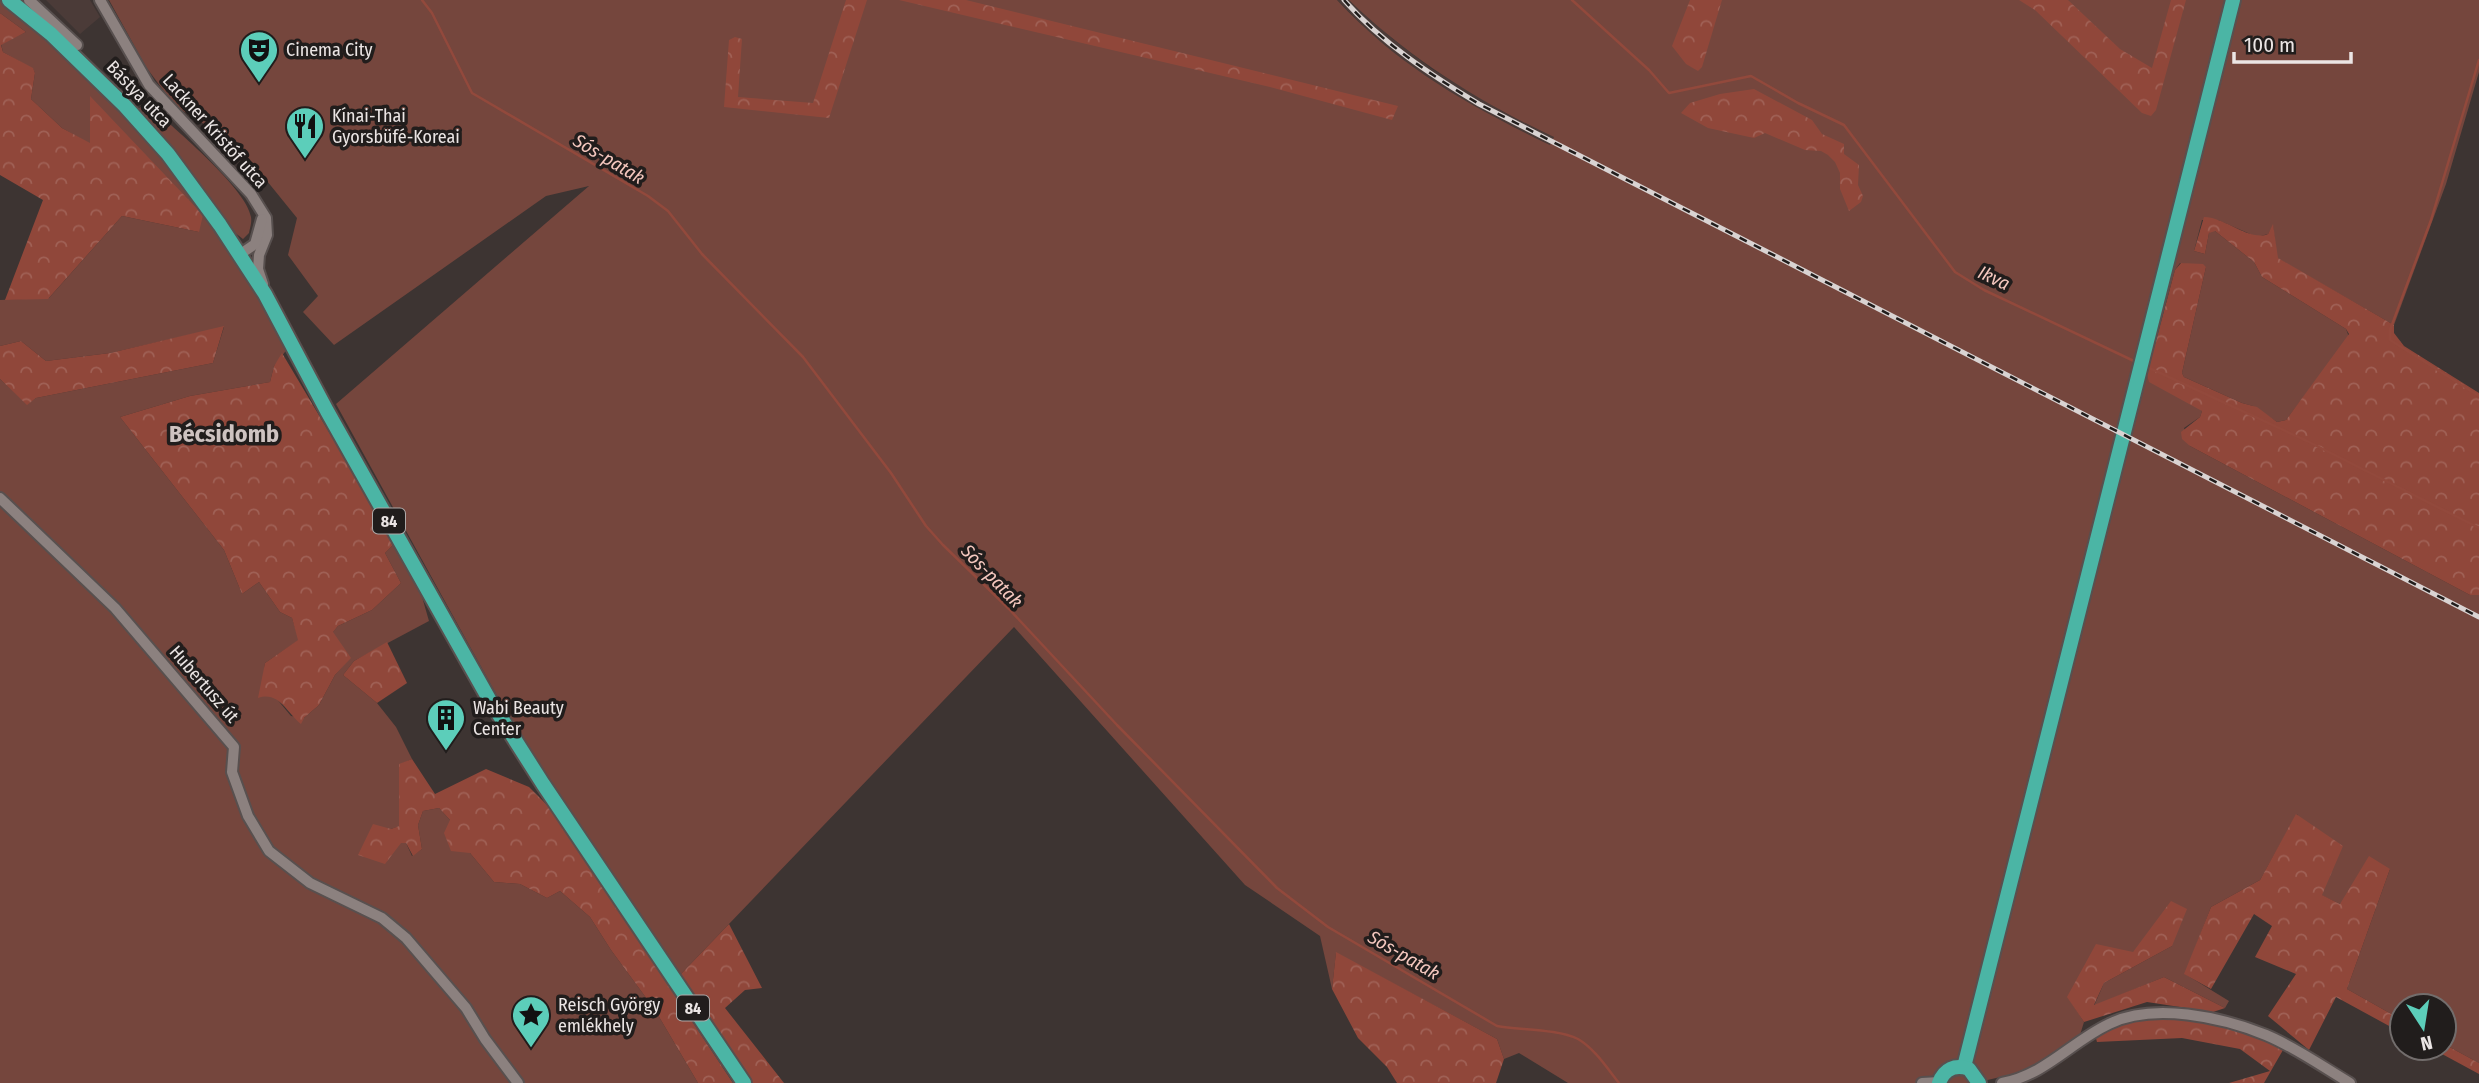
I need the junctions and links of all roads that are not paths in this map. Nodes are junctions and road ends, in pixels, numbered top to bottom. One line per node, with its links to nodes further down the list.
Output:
1 (9, 0): 6 (main road, Bástya utca / 84)
2 (29, 0): 5 (street)
3 (100, 0): 7 (street, Lackner Kristóf utca)
4 (2233, 0): 11 (main road)
5 (78, 45)
6 (224, 231): 7 (street); 8 (main road, 84)
7 (260, 243): 8 (street); 9 (street, Lackner Kristóf utca)
8 (239, 255): 9 (main road, 84)
9 (265, 294): 14 (main road, 84)
10 (0, 498): 13 (street, Hubertusz út)
11 (1964, 1067): 12 (main road); 16 (main road)
12 (1940, 1082): 15 (street)
13 (518, 1083)
14 (744, 1083)
15 (1922, 1083)
16 (1979, 1083)
17 (2002, 1083): 18 (street)
18 (2350, 1083)

